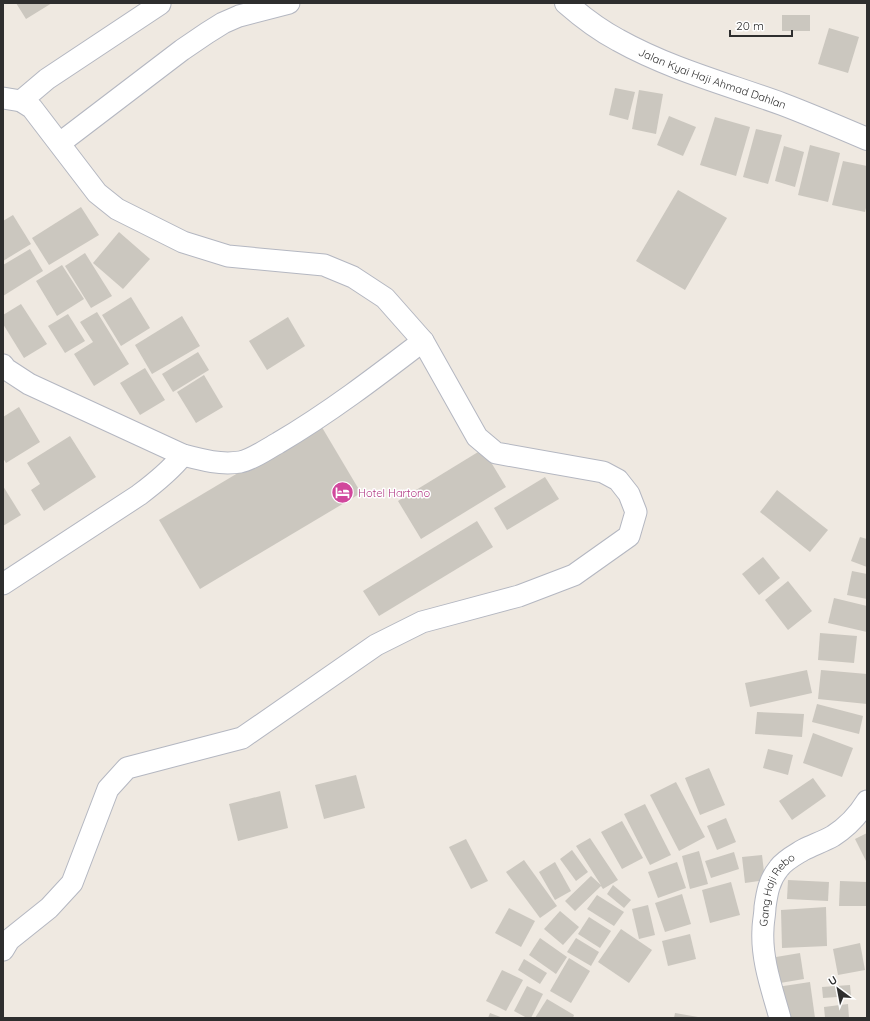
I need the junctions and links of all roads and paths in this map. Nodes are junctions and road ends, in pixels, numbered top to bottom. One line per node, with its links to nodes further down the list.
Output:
1 (289, 3): 6 (street)
2 (566, 3): 5 (main road, Jalan Kyai Haji Ahmad Dahlan)
3 (160, 4): 4 (street)
4 (12, 100): 6 (street)
5 (867, 139)
6 (60, 143): 7 (street)
7 (423, 341): 9 (street); 12 (street)
8 (3, 365): 9 (street)
9 (183, 455): 10 (street)
10 (3, 584)
11 (867, 801): 13 (street, Gang Haji Rebo)
12 (3, 950)
13 (780, 1018)

